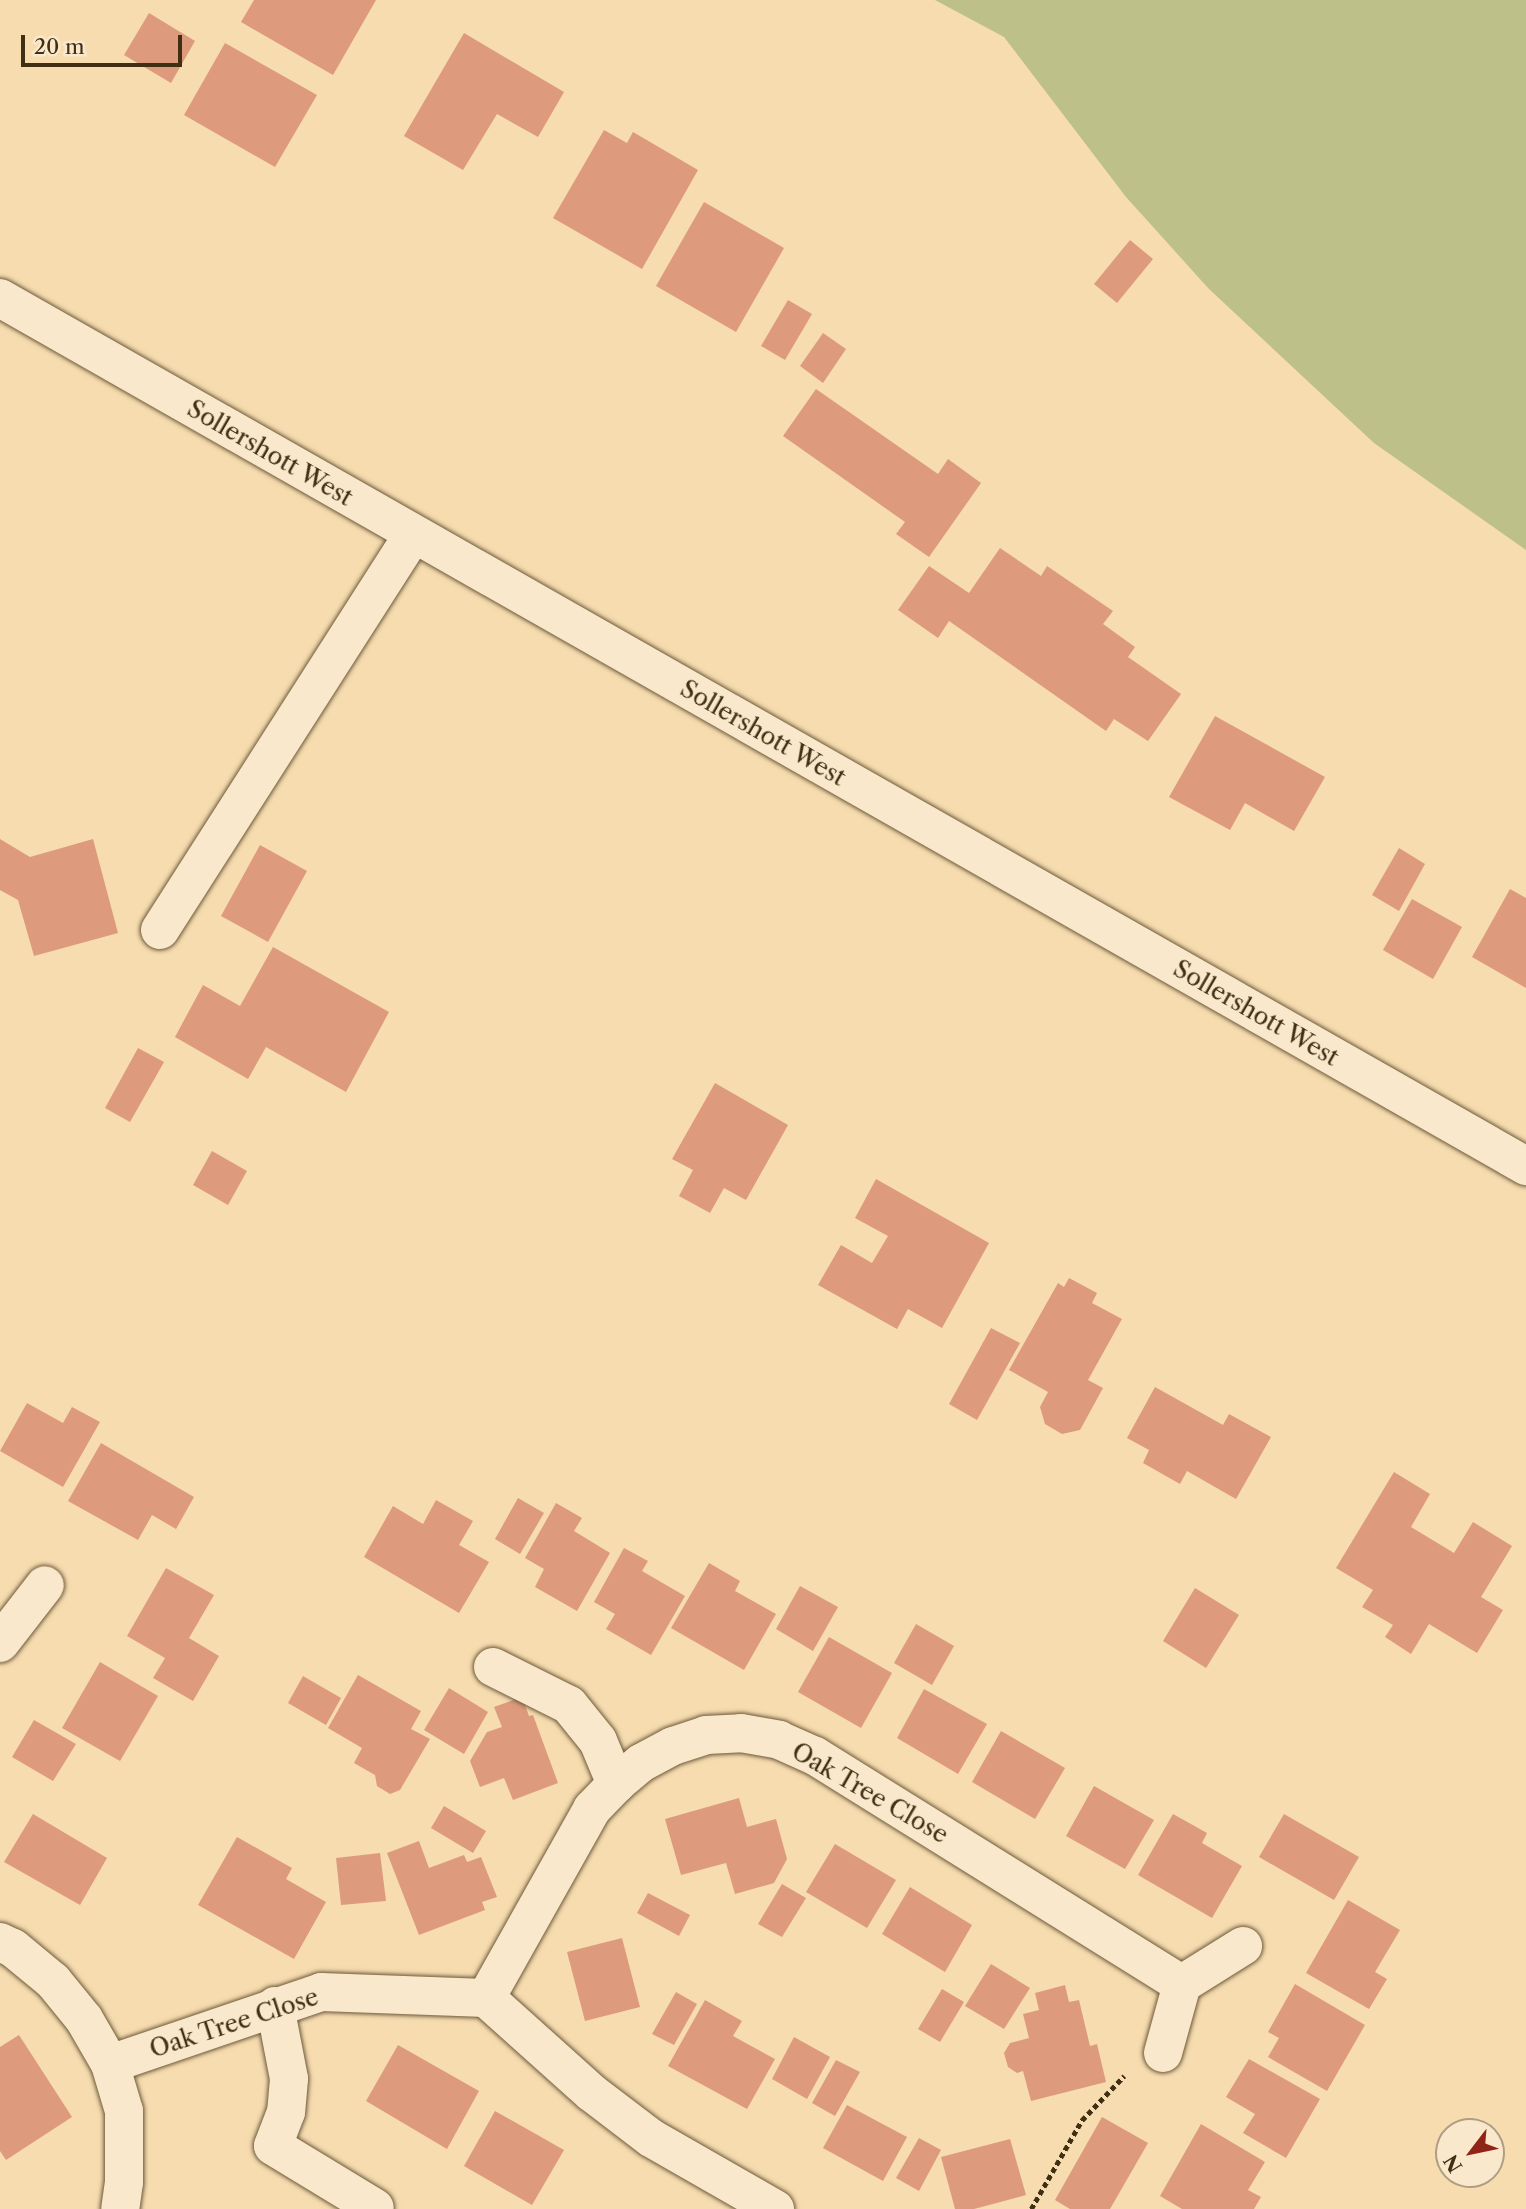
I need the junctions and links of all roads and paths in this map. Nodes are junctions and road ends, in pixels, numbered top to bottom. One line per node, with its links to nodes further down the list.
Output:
1 (0, 298): 2 (street, Sollershott West)
2 (413, 534): 3 (street); 4 (street, Sollershott West)
3 (160, 930)
4 (1526, 1166)
5 (45, 1585): 6 (street)
6 (0, 1643)
7 (493, 1667): 8 (street)
8 (616, 1784): 11 (street, Oak Tree Close); 12 (street, Oak Tree Close)
9 (0, 1942): 15 (street)
10 (1243, 1946): 11 (street)
11 (1182, 1984): 14 (street)
12 (486, 1998): 13 (street, Oak Tree Close); 18 (street)
13 (275, 2006): 15 (street, Oak Tree Close); 16 (street)
14 (1163, 2053): 19 (path)
15 (110, 2064): 17 (street)
16 (375, 2208)
17 (120, 2209)
18 (775, 2209)
19 (1031, 2209)

